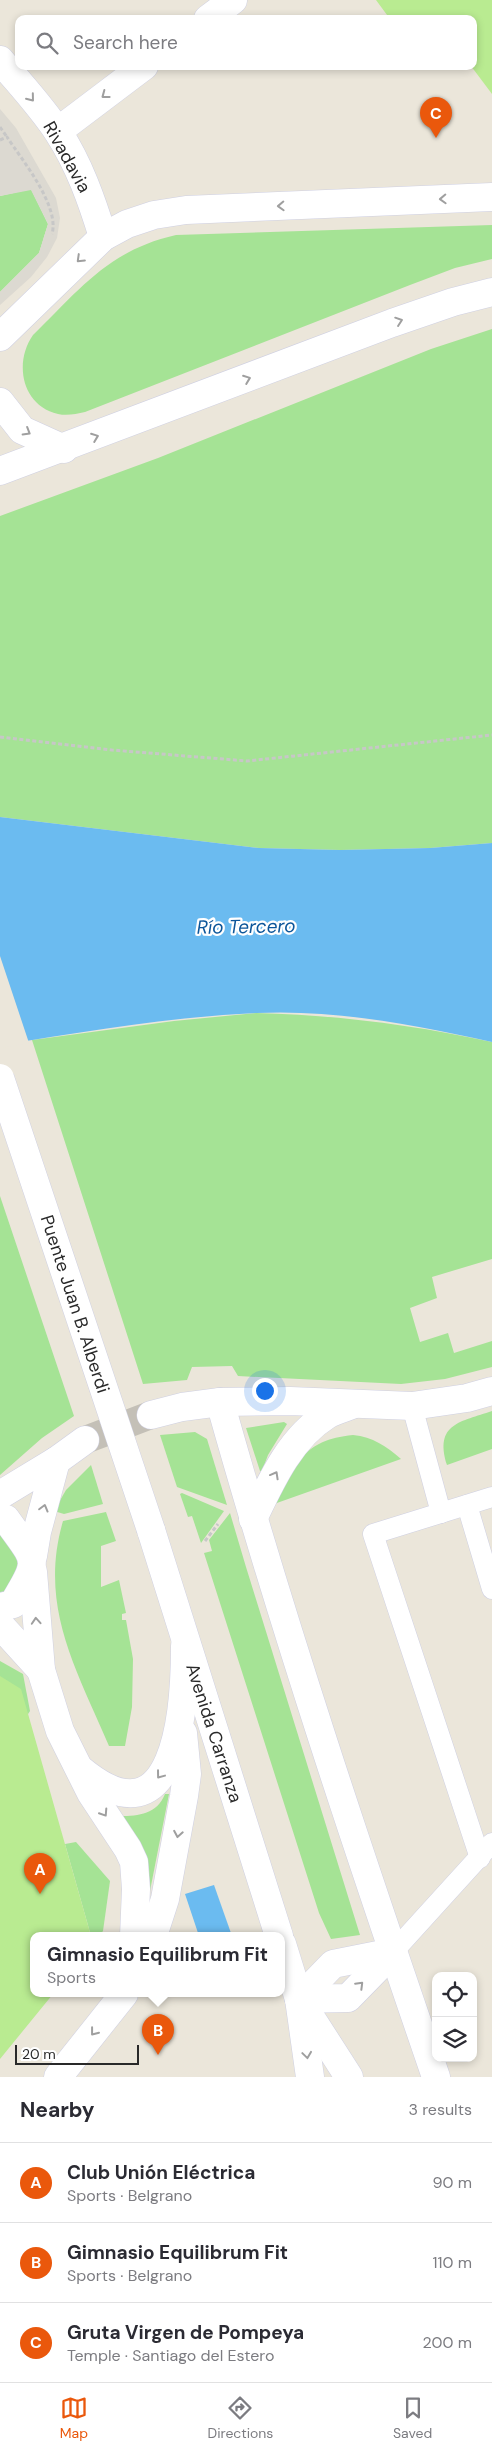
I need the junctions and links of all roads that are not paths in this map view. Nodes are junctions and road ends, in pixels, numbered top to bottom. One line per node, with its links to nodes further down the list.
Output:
1 (232, 0): 2 (street)
2 (213, 15)
3 (0, 60): 5 (street, Rivadavia, one-way to 5)
4 (139, 70): 5 (street, one-way to 5)
5 (58, 131): 7 (street, Rivadavia)
6 (492, 197): 7 (street, one-way to 7)
7 (104, 237): 9 (street, one-way to 9)
8 (492, 292): 11 (street, one-way to 8)
9 (2, 339)
10 (0, 402): 11 (street, one-way to 11)
11 (64, 449): 12 (street)
12 (0, 471)
13 (0, 1078): 27 (street, Puente Juan B. Alberdi, bridge)
14 (492, 1391): 17 (street)
15 (220, 1402): 16 (street); 18 (street); 26 (street)
16 (357, 1403): 17 (street); 26 (street, one-way to 16)
17 (412, 1406): 24 (lane)
18 (150, 1414)
19 (85, 1440): 20 (street)
20 (56, 1461): 21 (street); 28 (street, one-way to 20)
21 (0, 1495)
22 (492, 1497): 23 (lane)
23 (467, 1505): 24 (lane); 29 (lane)
24 (441, 1513): 36 (lane)
25 (0, 1519): 28 (street)
26 (253, 1519): 40 (street)
27 (150, 1530): 32 (street, Avenida Carranza)
28 (32, 1564): 30 (street); 33 (street, one-way to 28)
29 (492, 1590)
30 (0, 1607)
31 (0, 1625): 33 (street)
32 (186, 1644): 34 (street); 39 (street, Avenida Carranza)
33 (41, 1670): 35 (street)
34 (181, 1716): 35 (street, one-way to 35); 38 (street, one-way to 38)
35 (81, 1770): 37 (street, one-way to 37)
36 (486, 1851): 40 (lane)
37 (134, 1932)
38 (154, 1932)
39 (278, 1932)
40 (393, 1952): 43 (street); 47 (street)
41 (285, 1954): 43 (street)
42 (122, 1997): 44 (street, one-way to 44)
43 (299, 1999): 45 (street, one-way to 45); 46 (street)
44 (58, 2077)
45 (310, 2077)
46 (349, 2077)
47 (436, 2077)

